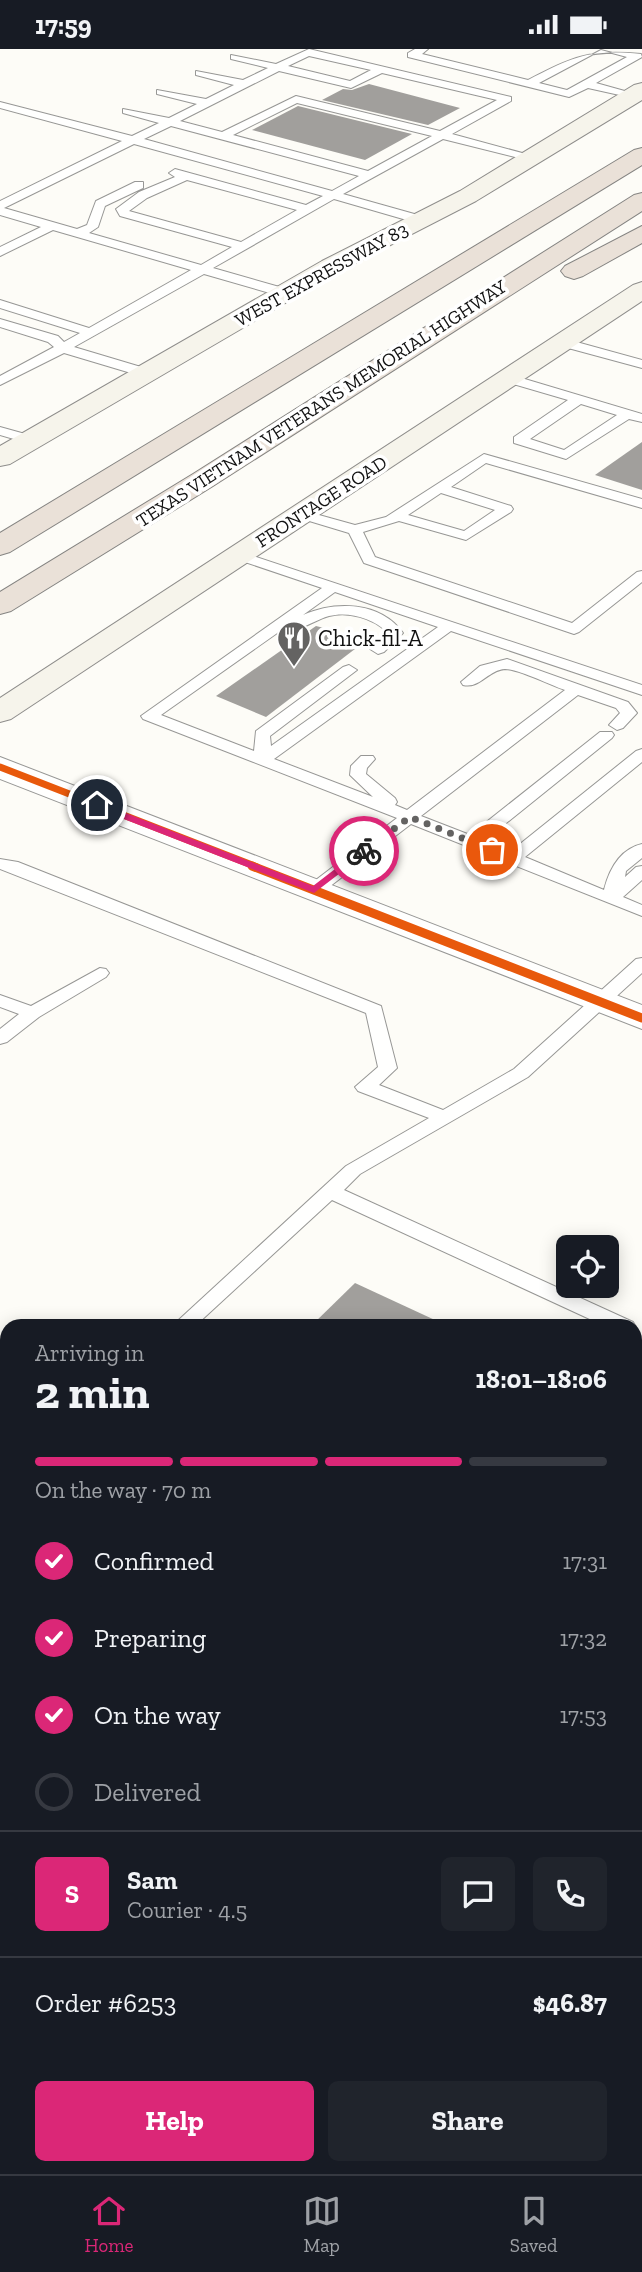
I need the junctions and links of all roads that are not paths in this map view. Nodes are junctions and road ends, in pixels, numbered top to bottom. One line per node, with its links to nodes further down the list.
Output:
1 (295, 49): 5 (lane)
2 (424, 49): 12 (lane)
3 (596, 49): 12 (lane)
4 (606, 49): 7 (lane)
5 (308, 52): 9 (lane); 10 (lane)
6 (235, 57): 9 (lane)
7 (628, 61): 8 (lane); 13 (lane)
8 (642, 64)
9 (278, 67): 10 (lane); 14 (lane)
10 (381, 69): 21 (lane)
11 (200, 73): 14 (lane)
12 (529, 84): 13 (lane)
13 (586, 84): 16 (lane)
14 (244, 85): 17 (lane)
15 (161, 92): 17 (lane)
16 (638, 92): 26 (main road, WEST EXPRESSWAY 83)
17 (207, 103): 20 (lane)
18 (0, 105): 23 (lane)
19 (127, 111): 20 (lane)
20 (170, 122): 22 (lane); 23 (lane)
21 (444, 135): 22 (lane); 26 (lane); 28 (lane)
22 (223, 136): 28 (lane)
23 (133, 140): 25 (lane); 32 (lane)
24 (642, 155): 64 (highway, TEXAS VIETNAM VETERANS MEMORIAL HIGHWAY)
25 (196, 157): 27 (lane); 30 (lane)
26 (531, 157): 34 (main road, WEST EXPRESSWAY 83)
27 (167, 171): 29 (lane); 36 (lane)
28 (371, 175): 30 (lane)
29 (186, 176): 33 (lane); 38 (lane)
30 (333, 195): 33 (lane); 34 (lane)
31 (642, 200): 58 (highway, TEXAS VIETNAM VETERANS MEMORIAL HIGHWAY)
32 (0, 208): 35 (lane)
33 (307, 209): 38 (lane)
34 (421, 220): 42 (main road, WEST EXPRESSWAY 83)
35 (52, 226): 36 (lane); 39 (lane)
36 (78, 233): 40 (lane)
37 (642, 233): 58 (highway)
38 (241, 246): 40 (lane)
39 (0, 252)
40 (200, 268): 42 (lane); 45 (lane)
41 (642, 289): 46 (main road, FRONTAGE ROAD)
42 (285, 293): 49 (main road, WEST EXPRESSWAY 83)
43 (0, 304): 45 (lane)
44 (0, 323): 47 (lane)
45 (90, 332): 47 (lane)
46 (562, 342): 48 (lane); 50 (main road, FRONTAGE ROAD)
47 (63, 348): 49 (lane); 51 (lane)
48 (639, 360)
49 (146, 373): 56 (main road, WEST EXPRESSWAY 83)
50 (508, 378): 52 (lane); 61 (main road, FRONTAGE ROAD)
51 (0, 381)
52 (579, 399): 53 (lane); 53 (lane)
53 (626, 414): 54 (lane)
54 (642, 418)
55 (0, 431): 56 (lane)
56 (31, 440): 57 (main road, WEST EXPRESSWAY 83)
57 (0, 458)
58 (203, 480): 68 (highway, TEXAS VIETNAM VETERANS MEMORIAL HIGHWAY)
59 (439, 488): 60 (lane); 62 (lane); 62 (lane)
60 (642, 504)
61 (301, 514): 63 (lane); 65 (main road, FRONTAGE ROAD)
62 (399, 517): 63 (lane)
63 (355, 530): 66 (lane)
64 (0, 546)
65 (238, 555): 67 (lane); 72 (main road, FRONTAGE ROAD)
66 (642, 575)
67 (332, 587): 69 (lane); 71 (lane)
68 (0, 605)
69 (449, 626): 77 (lane); 80 (lane)
70 (378, 649): 71 (lane)
71 (237, 654): 80 (lane)
72 (78, 660): 74 (main road); 78 (main road, FRONTAGE ROAD)
73 (349, 670): 80 (lane)
74 (0, 680)
75 (469, 682): 76 (lane)
76 (577, 688): 83 (lane); 84 (lane)
77 (642, 690)
78 (0, 712)
79 (642, 754): 86 (lane)
80 (263, 759): 83 (lane)
81 (367, 759): 83 (lane)
82 (0, 767): 89 (street)
83 (410, 817): 84 (lane); 89 (lane)
84 (472, 842): 86 (lane)
85 (642, 849): 90 (lane)
86 (513, 859): 90 (lane)
87 (0, 864): 99 (lane)
88 (642, 871): 90 (lane)
89 (314, 890): 95 (street)
90 (611, 898): 91 (lane)
91 (642, 911)
92 (642, 963): 95 (lane)
93 (100, 973): 96 (lane)
94 (0, 1000): 96 (lane)
95 (600, 1002): 97 (street); 99 (lane)
96 (32, 1013): 98 (lane)
97 (642, 1018)
98 (0, 1038)
99 (444, 1117): 100 (lane)
100 (330, 1191): 101 (lane); 102 (lane)
101 (190, 1319)
102 (609, 1319)

